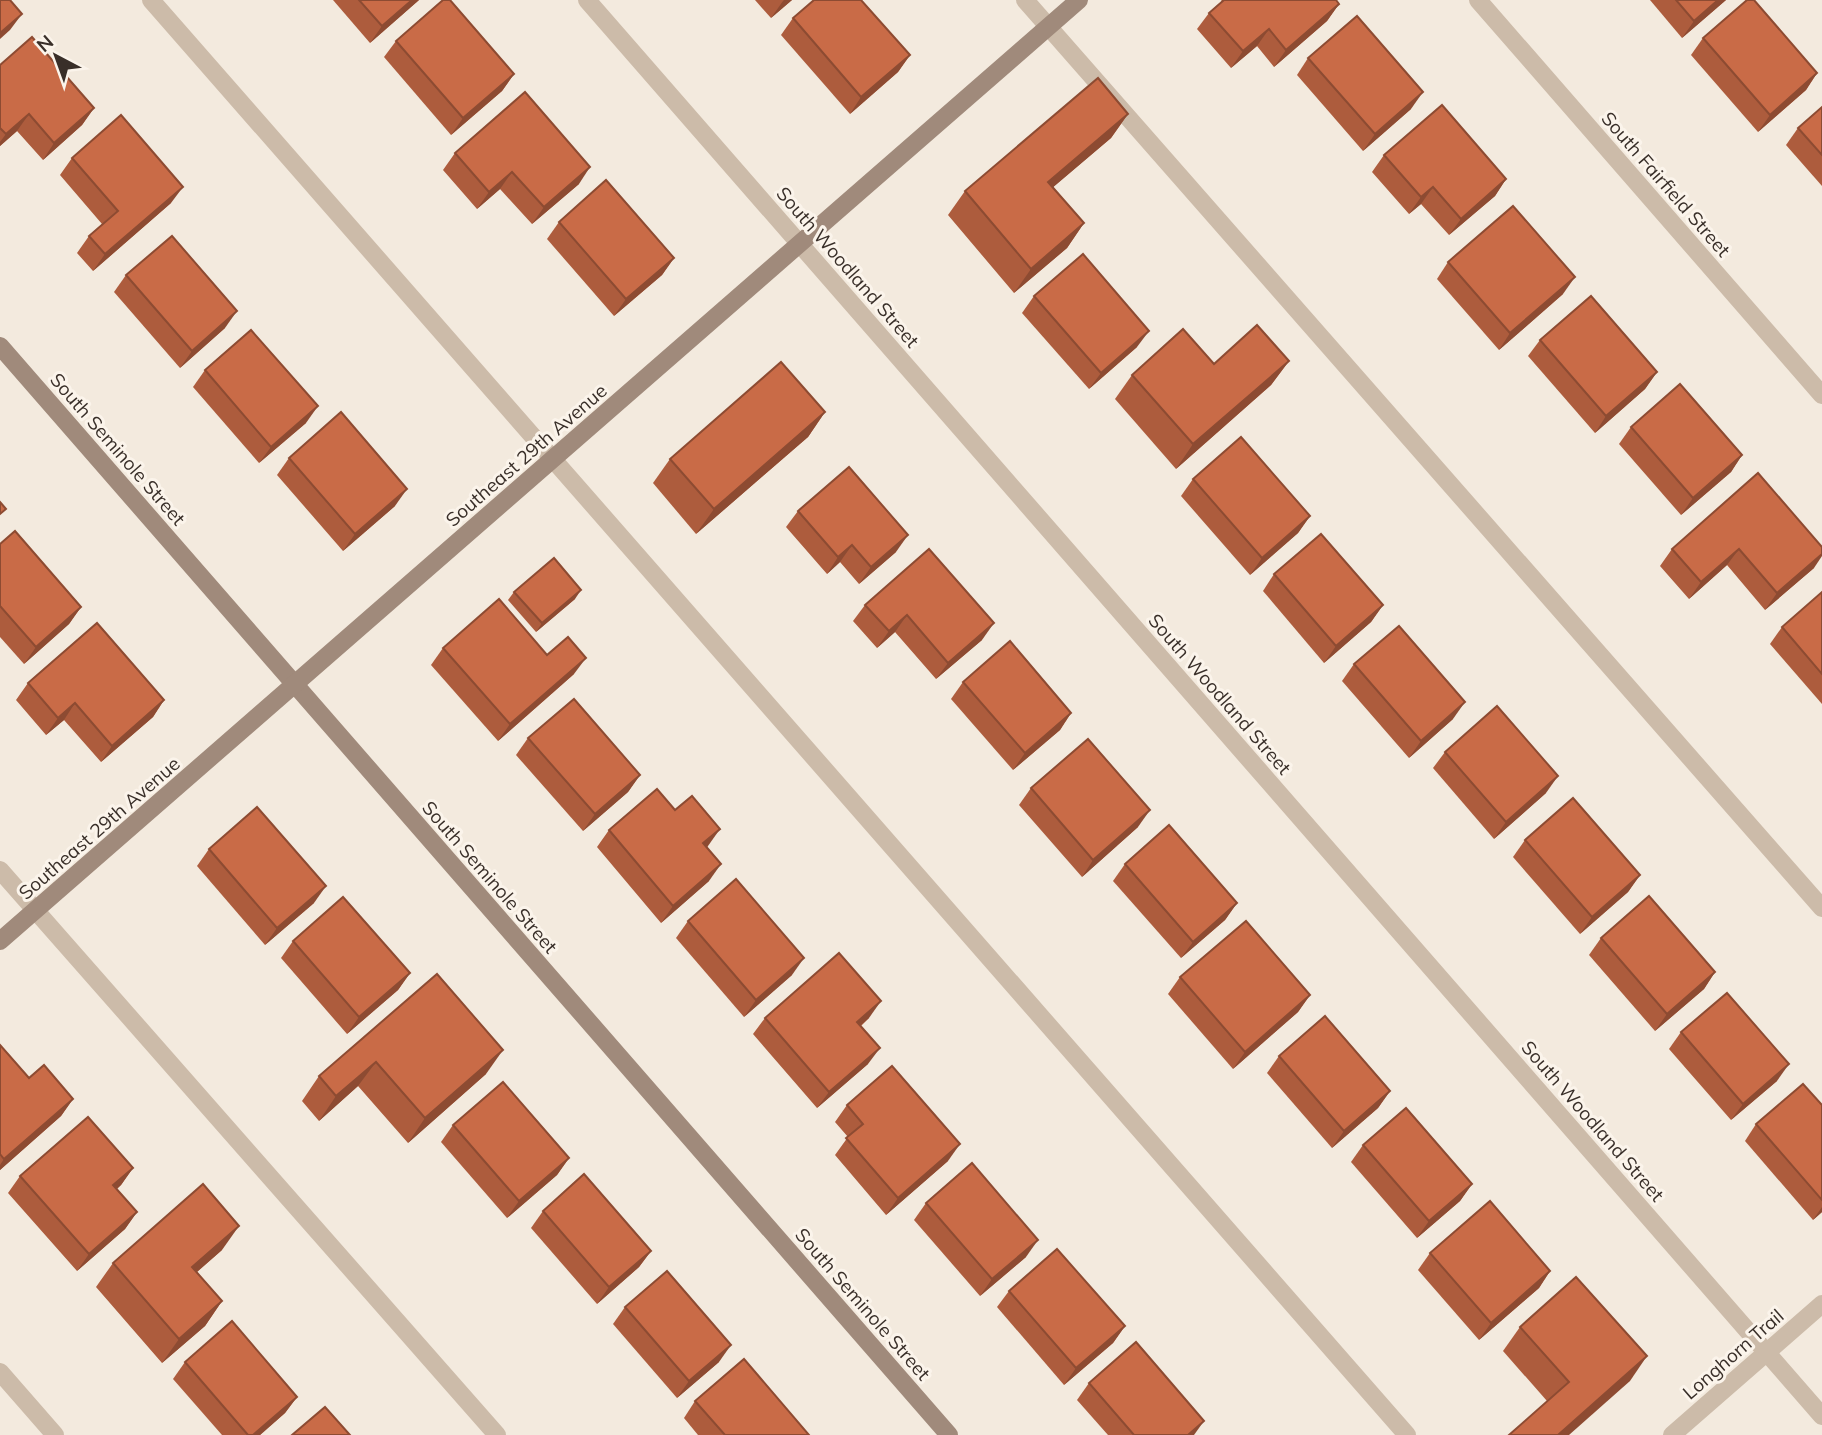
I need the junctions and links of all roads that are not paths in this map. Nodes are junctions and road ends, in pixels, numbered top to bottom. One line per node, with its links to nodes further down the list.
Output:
1 (151, 0): 10 (street)
2 (587, 0): 7 (street, South Woodland Street)
3 (1025, 0): 6 (street)
4 (1080, 0): 6 (street, Southeast 29th Avenue)
5 (1478, 0): 9 (street, South Fairfield Street)
6 (1048, 27): 7 (street, Southeast 29th Avenue); 13 (street)
7 (800, 244): 10 (street, Southeast 29th Avenue); 17 (street, South Woodland Street)
8 (0, 346): 11 (street, South Seminole Street)
9 (1822, 395)
10 (552, 460): 11 (street, Southeast 29th Avenue); 23 (street)
11 (294, 684): 14 (street, Southeast 29th Avenue); 22 (street, South Seminole Street)
12 (0, 870): 14 (street)
13 (1822, 908)
14 (35, 911): 15 (street, Southeast 29th Avenue); 21 (street)
15 (0, 942)
16 (1822, 1304): 17 (street, Longhorn Trail)
17 (1767, 1352): 19 (street, South Woodland Street); 24 (street, Longhorn Trail)
18 (0, 1372): 20 (street)
19 (1822, 1416)
20 (55, 1435)
21 (497, 1435)
22 (949, 1435)
23 (1407, 1435)
24 (1672, 1435)

